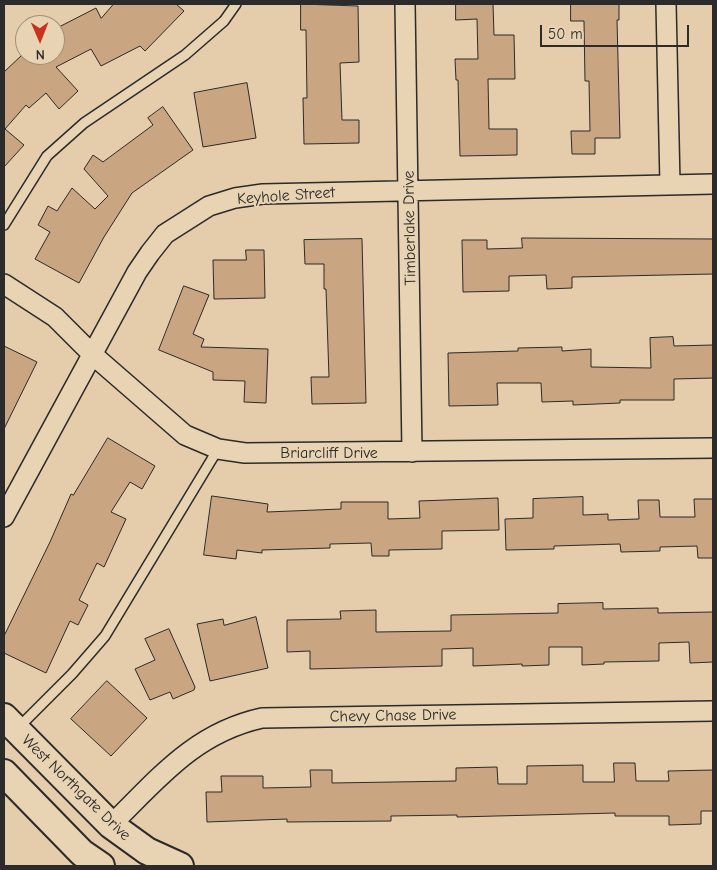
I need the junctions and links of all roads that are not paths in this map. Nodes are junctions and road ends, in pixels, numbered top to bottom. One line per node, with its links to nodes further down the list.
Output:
1 (236, 4): 7 (lane)
2 (406, 4): 6 (street, Timberlake Drive)
3 (666, 4): 4 (street)
4 (670, 184): 5 (street, Keyhole Street); 6 (street, Keyhole Street)
5 (713, 184)
6 (409, 190): 9 (street, Keyhole Street); 12 (street, Timberlake Drive)
7 (4, 225)
8 (4, 284): 9 (street, Briarcliff Drive)
9 (93, 355): 11 (street, Briarcliff Drive); 13 (street, Keyhole Street)
10 (713, 448): 12 (street, Briarcliff Drive)
11 (218, 449): 12 (street, Briarcliff Drive); 15 (lane)
12 (412, 452)
13 (4, 517)
14 (713, 711): 17 (street, Chevy Chase Drive)
15 (10, 723): 17 (main road, West Northgate Drive)
16 (4, 773): 18 (main road)
17 (111, 825): 19 (main road, West Northgate Drive)
18 (101, 866)
19 (180, 866)

